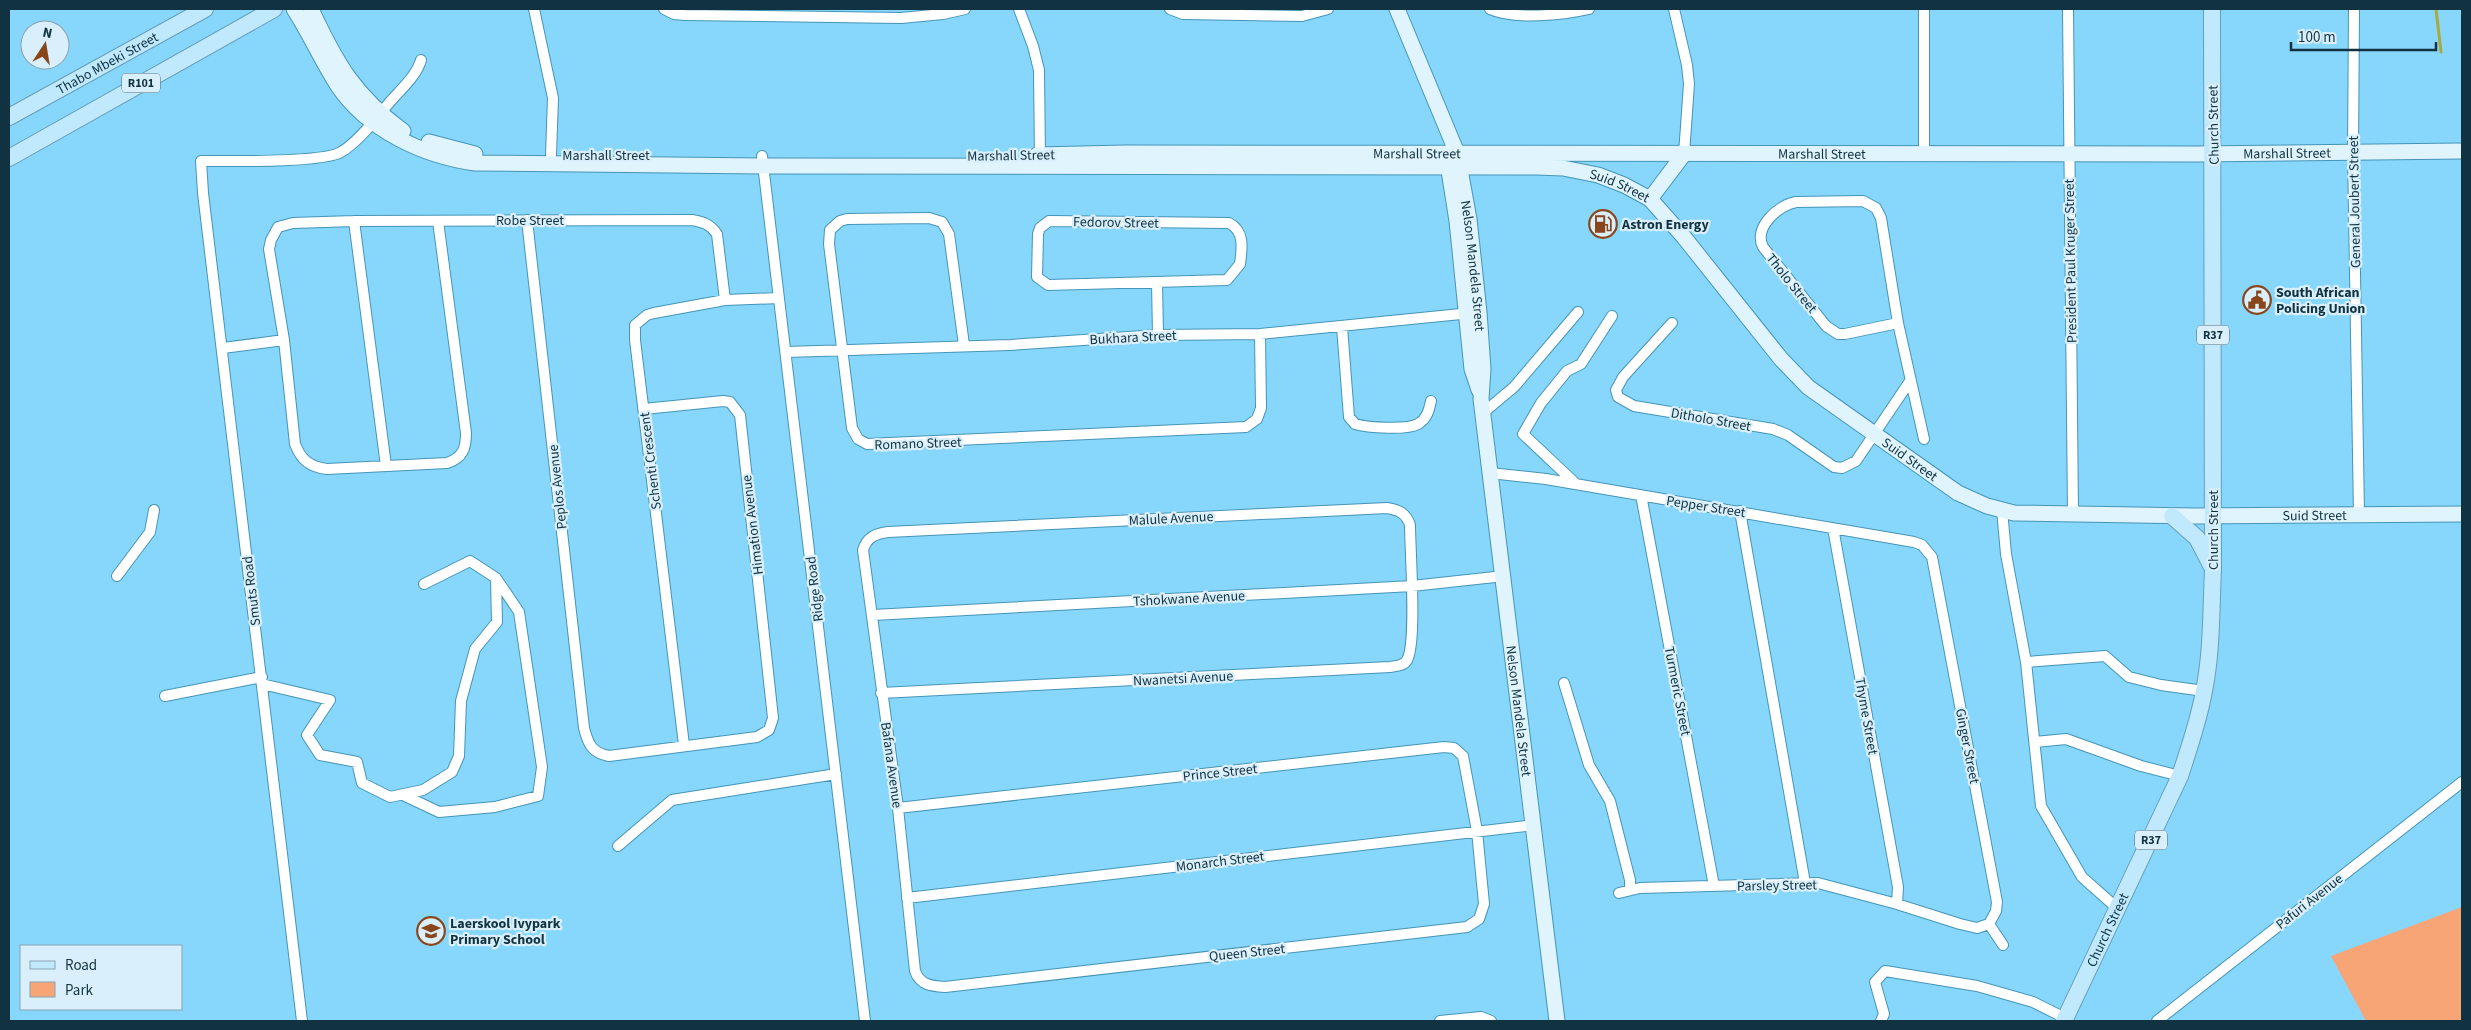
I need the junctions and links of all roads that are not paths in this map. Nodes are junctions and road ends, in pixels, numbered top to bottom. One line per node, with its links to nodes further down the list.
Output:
1 (206, 9): 22 (main road, Thabo Mbeki Street / R101)
2 (274, 9): 30 (main road, R101)
3 (294, 9): 21 (street, Marshall Street)
4 (311, 9): 21 (street, Marshall Street)
5 (534, 9): 28 (street)
6 (664, 9): 7 (street)
7 (965, 9)
8 (1020, 9): 31 (street)
9 (1170, 9): 19 (street)
10 (1328, 9): 19 (street)
11 (1397, 9): 32 (street, Nelson Mandela Street)
12 (1490, 9): 13 (street)
13 (1589, 9)
14 (1674, 9): 26 (street)
15 (1924, 9): 29 (street)
16 (2068, 9): 25 (street, President Paul Kruger Street)
17 (2212, 9): 27 (main road, Church Street / R37)
18 (2354, 9): 23 (street, General Joubert Street)
19 (1301, 13)
20 (421, 60): 21 (street)
21 (377, 117): 28 (street, Marshall Street); 33 (street, Marshall Street); 51 (street, Smuts Road)
22 (9, 118)
23 (2353, 151): 24 (street, Marshall Street); 27 (street, Marshall Street); 69 (street, General Joubert Street)
24 (2462, 151)
25 (2068, 153): 27 (street, Marshall Street); 29 (street, Marshall Street); 67 (street, President Paul Kruger Street)
26 (1684, 154): 29 (street, Marshall Street); 32 (street, Marshall Street); 34 (street)
27 (2213, 154): 71 (main road, Church Street / R37)
28 (551, 155): 33 (street, Marshall Street)
29 (1924, 155)
30 (9, 158)
31 (1040, 160): 32 (street, Marshall Street); 33 (street, Marshall Street)
32 (1453, 160): 34 (street, Suid Street); 42 (street, Nelson Mandela Street)
33 (763, 161): 39 (street, Ridge Road)
34 (1650, 199): 58 (street, Suid Street)
35 (354, 220): 37 (street, Robe Street); 49 (street, Robe Street); 60 (street)
36 (528, 220): 37 (street, Robe Street); 40 (street, Robe Street); 89 (street, Peplos Avenue)
37 (438, 221): 60 (street)
38 (1157, 282): 38 (street, Fedorov Street); 48 (street)
39 (779, 298): 40 (street, Schenti Crescent); 53 (street, Ridge Road)
40 (725, 300): 57 (street, Schenti Crescent)
41 (1578, 312): 56 (street)
42 (1473, 313): 46 (street, Bukhara Street); 56 (street, Nelson Mandela Street)
43 (1612, 316): 62 (street)
44 (1898, 322): 44 (street, Tholo Street); 54 (street, Tholo Street)
45 (1672, 323): 58 (street, Ditholo Street)
46 (1342, 327): 47 (street, Bukhara Street); 55 (street)
47 (1260, 334): 48 (street, Bukhara Street); 52 (street, Romano Street)
48 (1158, 335): 50 (street, Bukhara Street)
49 (284, 340): 51 (street); 60 (street)
50 (964, 345): 52 (street, Bukhara Street); 52 (street, Romano Street)
51 (223, 348): 83 (street, Smuts Road)
52 (842, 351): 53 (street, Bukhara Street)
53 (786, 352): 90 (street, Ridge Road)
54 (1910, 381): 58 (street); 59 (street, Tholo Street)
55 (1431, 401)
56 (1482, 406): 61 (street, Nelson Mandela Street)
57 (644, 409): 89 (street, Schenti Crescent); 89 (street, Himation Avenue)
58 (1875, 435): 65 (street, Suid Street)
59 (1924, 439)
60 (386, 466)
61 (1490, 473): 62 (street, Pepper Street); 77 (street, Nelson Mandela Street)
62 (1576, 484): 63 (street, Pepper Street)
63 (1641, 495): 66 (street, Pepper Street); 99 (street, Turmeric Street)
64 (154, 510): 76 (street)
65 (2002, 510): 67 (street, Suid Street); 82 (street)
66 (1740, 511): 72 (street, Pepper Street); 98 (street)
67 (2074, 514): 70 (street, Suid Street)
68 (2462, 514): 69 (street, Suid Street)
69 (2359, 515): 71 (street, Suid Street)
70 (2172, 516): 71 (street, Suid Street); 75 (main road)
71 (2213, 516): 75 (main road, Church Street / R37)
72 (1833, 528): 74 (street, Pepper Street); 103 (street, Thyme Street)
73 (865, 543): 80 (street, Malule Avenue); 81 (street, Bafana Avenue)
74 (1922, 545): 105 (street, Ginger Street)
75 (2213, 569): 85 (main road, Church Street / R37)
76 (117, 576)
77 (1504, 576): 80 (street, Tshokwane Avenue); 95 (street, Nelson Mandela Street)
78 (496, 578): 79 (street); 93 (street); 93 (street)
79 (424, 584)
80 (1412, 586): 81 (street, Tshokwane Avenue); 86 (street, Nwanetsi Avenue)
81 (873, 615): 86 (street, Bafana Avenue)
82 (2026, 662): 85 (street); 88 (street)
83 (262, 681): 87 (street); 93 (street); 109 (street, Smuts Road)
84 (1564, 683): 100 (street)
85 (2204, 691): 91 (main road, Church Street / R37)
86 (881, 693): 94 (street, Bafana Avenue)
87 (165, 696)
88 (2034, 742): 91 (street); 104 (street)
89 (684, 745)
90 (836, 774): 97 (street); 110 (street, Ridge Road)
91 (2180, 776): 104 (main road, Church Street / R37)
92 (2462, 782): 115 (street, Pafuri Avenue)
93 (403, 795)
94 (898, 808): 96 (street, Prince Street); 102 (street, Bafana Avenue)
95 (1534, 825): 96 (street, Monarch Street); 113 (street, Nelson Mandela Street)
96 (1477, 831): 102 (street, Monarch Street); 107 (street, Queen Street)
97 (618, 846)
98 (1805, 883): 99 (street, Parsley Street); 103 (street, Parsley Street)
99 (1714, 886): 100 (street, Parsley Street)
100 (1630, 889): 101 (street, Parsley Street)
101 (1619, 893)
102 (907, 898): 107 (street, Bafana Avenue)
103 (1897, 904): 105 (street, Parsley Street)
104 (2118, 909): 108 (main road, Church Street / R37)
105 (1989, 924): 106 (street)
106 (2004, 945)
107 (923, 984)
108 (2064, 1020): 114 (street)
109 (302, 1021)
110 (865, 1021)
111 (1440, 1021): 112 (street)
112 (1491, 1021)
113 (1557, 1021)
114 (1881, 1021)
115 (2157, 1021)

